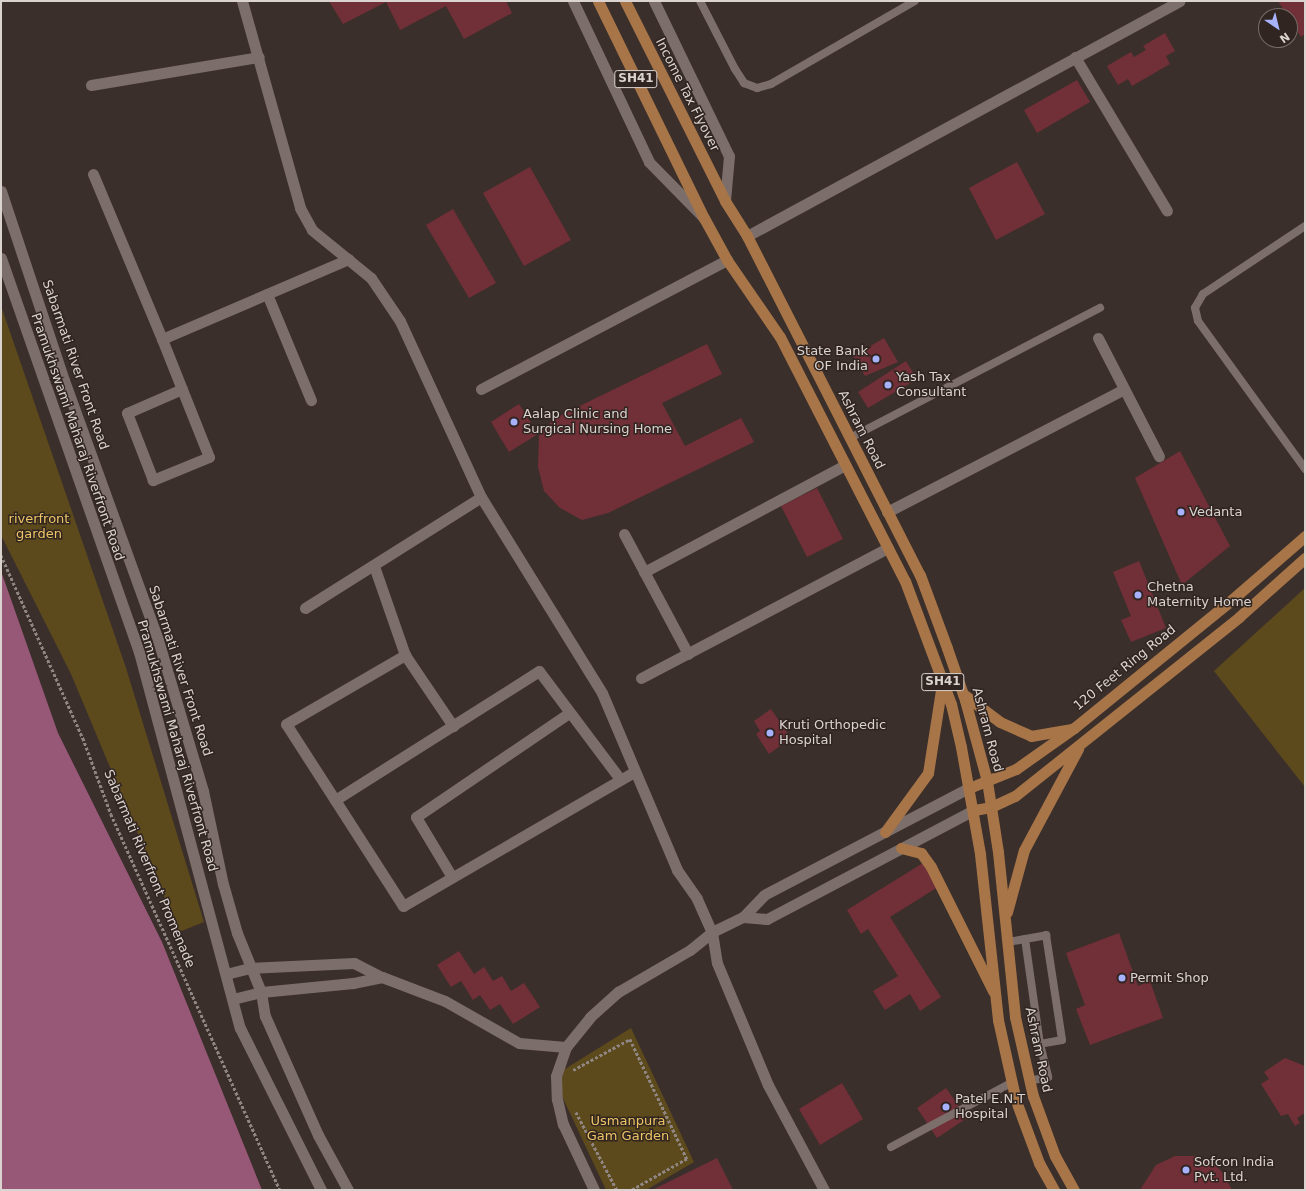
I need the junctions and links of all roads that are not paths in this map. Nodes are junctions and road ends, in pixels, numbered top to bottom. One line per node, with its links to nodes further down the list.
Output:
1 (242, 1): 9 (street)
2 (572, 1): 16 (street)
3 (598, 1): 16 (main road, SH41)
4 (625, 1): 14 (main road, Income Tax Flyover)
5 (654, 1): 14 (street)
6 (700, 1): 7 (lane)
7 (916, 1)
8 (1179, 1): 10 (street)
9 (259, 57): 11 (street); 20 (street)
10 (1075, 57): 15 (street); 18 (street)
11 (91, 85)
12 (93, 174): 25 (street)
13 (1, 191): 67 (street, Sabarmati River Front Road)
14 (725, 201): 18 (main road, Ashram Road)
15 (1167, 211)
16 (704, 218): 21 (main road, SH41)
17 (1305, 226): 33 (lane)
18 (747, 236): 30 (main road, Ashram Road)
19 (1, 258): 68 (street, Pramukhswami Maharaj Riverfront Road)
20 (349, 259): 22 (street); 34 (street)
21 (727, 260): 26 (street); 32 (main road, SH41)
22 (267, 294): 25 (street); 29 (street)
23 (1100, 308): 30 (lane)
24 (1098, 338): 27 (street)
25 (162, 339): 28 (street)
26 (481, 389)
27 (1124, 389): 31 (street); 35 (street)
28 (182, 390): 28 (street)
29 (312, 400)
30 (850, 438): 35 (main road, Ashram Road)
31 (1159, 456)
32 (845, 465): 38 (main road, SH41); 41 (street)
33 (1305, 469)
34 (481, 497): 40 (street); 52 (street)
35 (887, 512): 47 (main road, Ashram Road)
36 (624, 534): 41 (street)
37 (1305, 536): 50 (main road, 120 Feet Ring Road)
38 (888, 548): 43 (street); 46 (main road, SH41)
39 (1305, 558): 51 (main road)
40 (374, 566): 42 (street); 44 (street)
41 (644, 572): 43 (street)
42 (305, 608)
43 (688, 654): 45 (street)
44 (405, 655): 49 (street); 56 (street)
45 (642, 678)
46 (943, 681): 55 (main road, SH41); 59 (main road)
47 (963, 694): 50 (main road); 54 (main road, Ashram Road)
48 (569, 713): 49 (street); 53 (street); 61 (street)
49 (453, 726): 56 (street)
50 (1074, 728): 54 (main road, 120 Feet Ring Road)
51 (1081, 743): 57 (main road); 63 (main road)
52 (634, 772): 53 (street); 64 (street)
53 (620, 779): 61 (street)
54 (987, 781): 55 (main road, 120 Feet Ring Road); 57 (main road, Ashram Road)
55 (969, 788): 58 (main road, SH41); 59 (street)
56 (335, 800): 61 (street)
57 (991, 806): 58 (main road); 63 (main road, Ashram Road)
58 (974, 810): 60 (street); 72 (main road, SH41)
59 (885, 832): 62 (street)
60 (901, 848): 62 (street); 72 (main road)
61 (452, 877)
62 (743, 917): 64 (street)
63 (1005, 918): 66 (main road, Ashram Road)
64 (712, 932): 74 (street); 81 (street)
65 (1024, 939): 66 (lane); 73 (lane); 73 (lane)
66 (1008, 942): 75 (main road, Ashram Road)
67 (250, 968): 68 (street); 69 (street); 70 (street, Sabarmati River Front Road)
68 (226, 974): 71 (street, Pramukhswami Maharaj Riverfront Road)
69 (382, 977): 70 (street); 74 (street)
70 (261, 992): 71 (street); 79 (street, Sabarmati River Front Road)
71 (233, 999): 78 (street, Pramukhswami Maharaj Riverfront Road)
72 (997, 999): 76 (main road, SH41)
73 (1040, 1044): 75 (lane)
74 (566, 1048): 80 (street)
75 (1029, 1081): 83 (main road, Ashram Road)
76 (1011, 1083): 77 (lane); 82 (main road, SH41)
77 (891, 1147)
78 (321, 1190)
79 (348, 1190)
80 (594, 1190)
81 (824, 1190)
82 (1054, 1190)
83 (1074, 1190)

